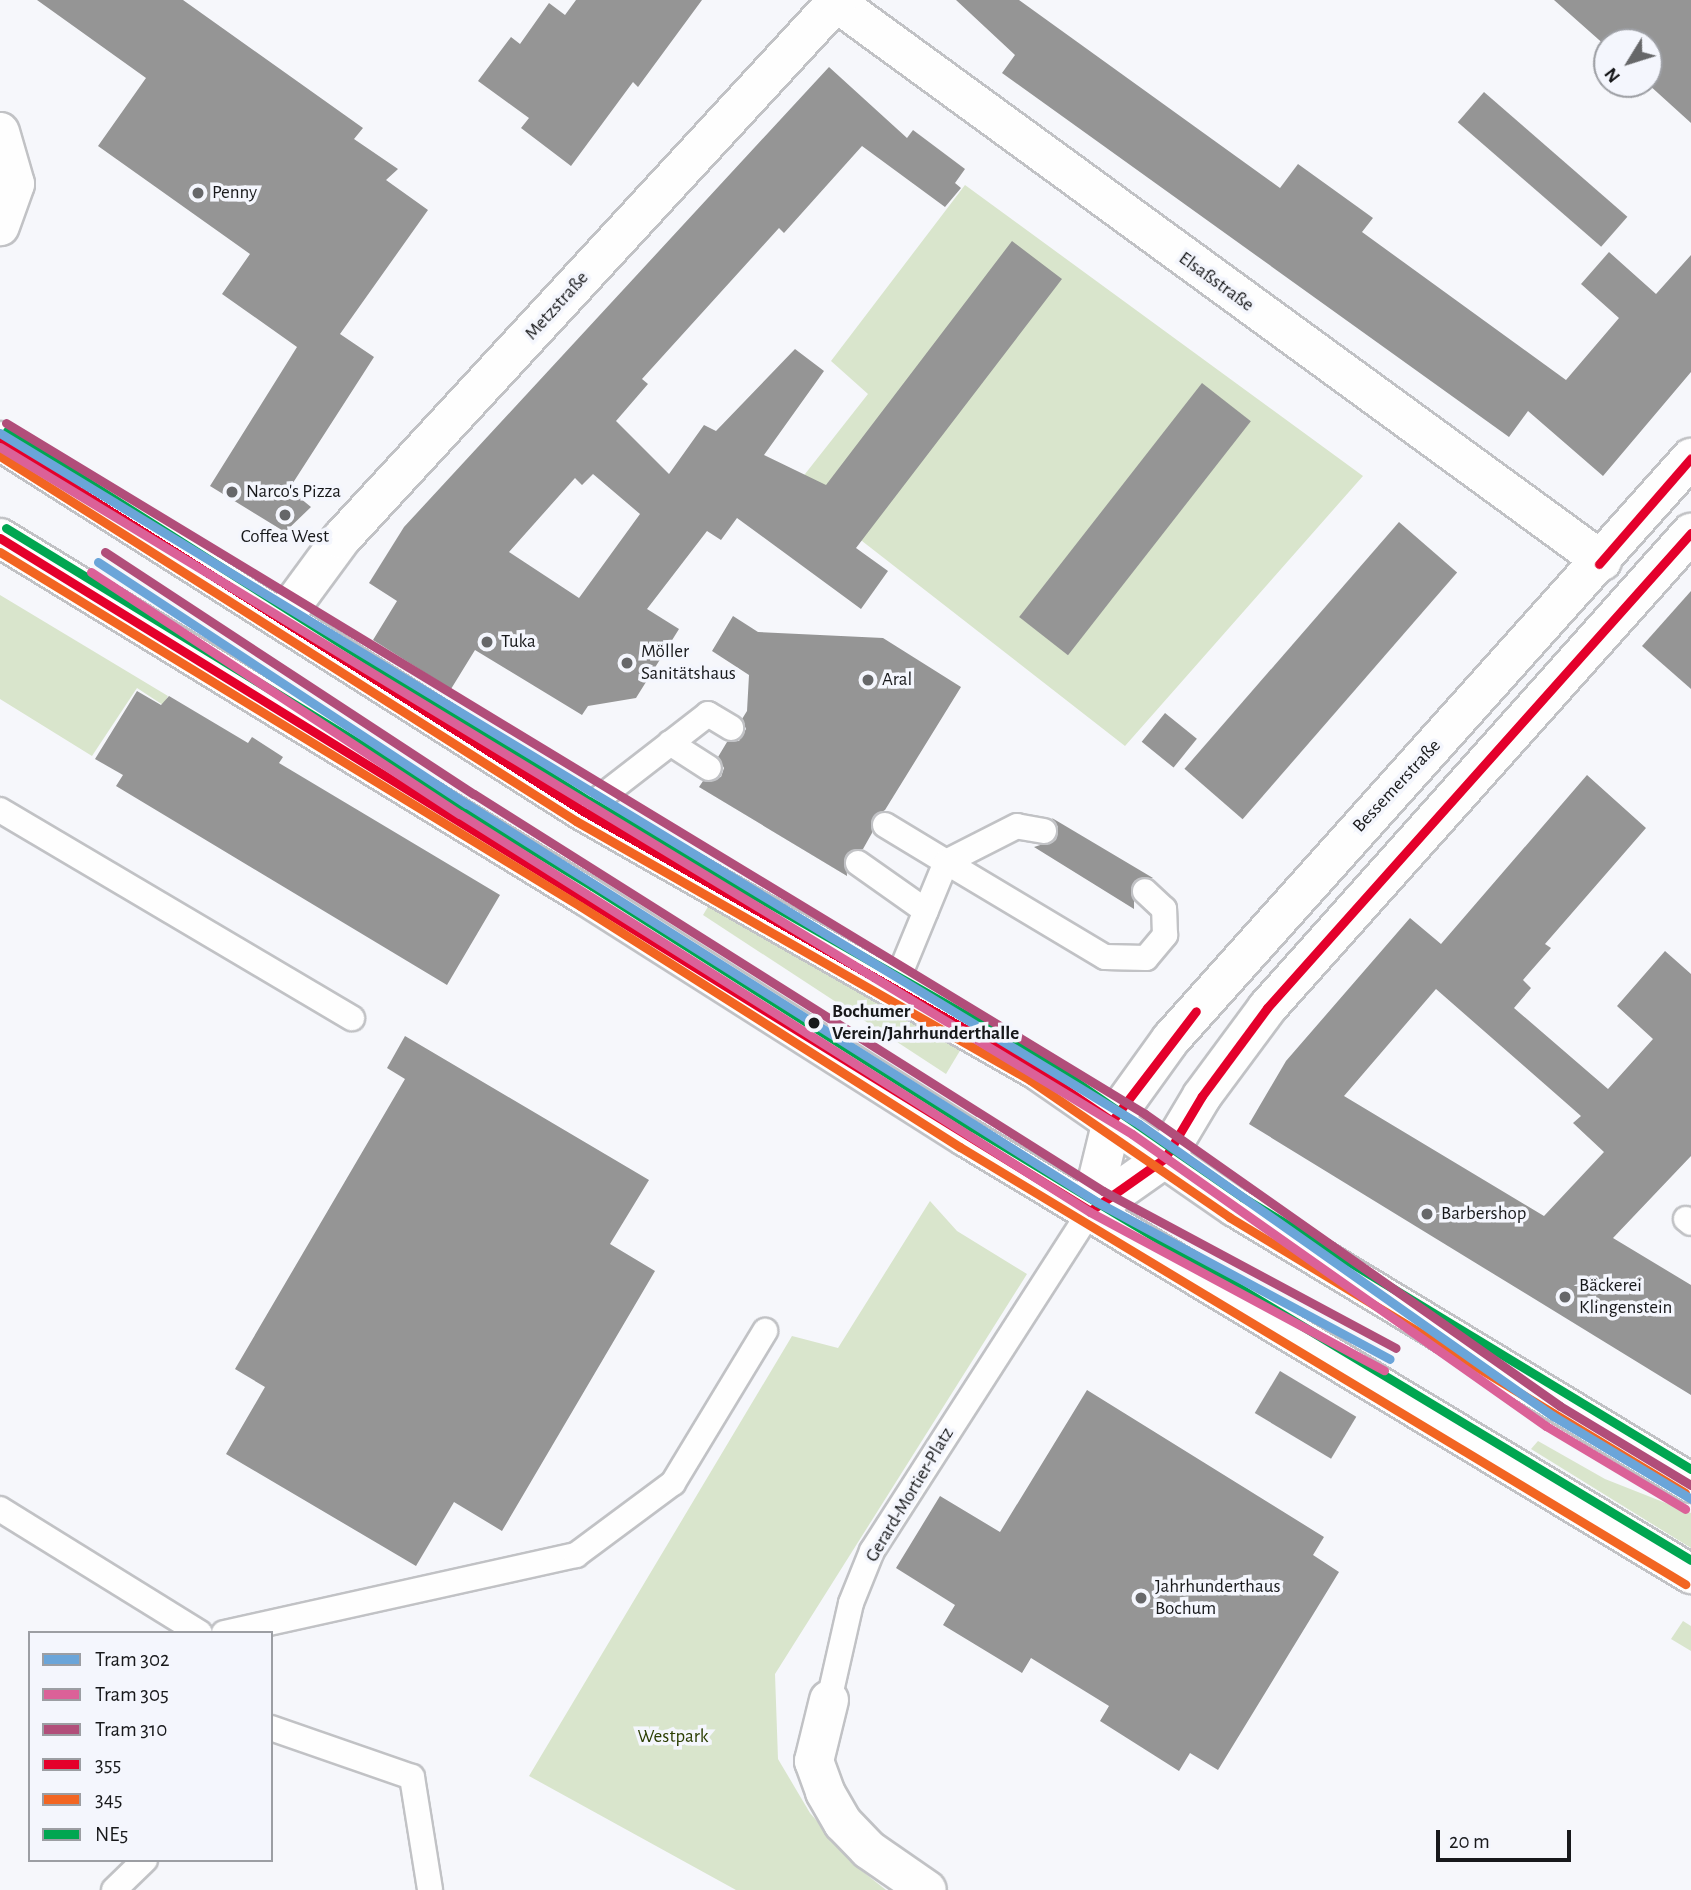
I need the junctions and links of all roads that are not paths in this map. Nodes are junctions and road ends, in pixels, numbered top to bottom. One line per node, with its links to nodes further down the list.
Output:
1 (836, 1): 8 (street, Elsaßstraße); 9 (street, Metzstraße)
2 (0, 132): 3 (street)
3 (0, 226)
4 (0, 441): 9 (street)
5 (1691, 458): 8 (street, Bessemerstraße)
6 (1691, 533): 24 (street)
7 (0, 538): 25 (street)
8 (1602, 561): 23 (street, Bessemerstraße)
9 (283, 618): 14 (street)
10 (731, 728): 11 (lane)
11 (670, 743): 12 (lane); 14 (lane)
12 (709, 768)
13 (0, 810): 22 (lane)
14 (583, 811): 21 (street)
15 (885, 825): 17 (lane)
16 (1044, 831): 17 (lane)
17 (946, 862): 19 (lane); 20 (lane)
18 (858, 863): 20 (lane)
19 (1145, 891)
20 (926, 911): 21 (lane)
21 (895, 986): 23 (street)
22 (352, 1018)
23 (1112, 1121): 24 (street); 25 (street)
24 (1164, 1158): 25 (street); 27 (street)
25 (1090, 1211): 29 (street); 32 (lane, Gerard-Mortier-Platz)
26 (765, 1331): 31 (lane)
27 (1691, 1483)
28 (0, 1509): 30 (lane)
29 (1691, 1574)
30 (197, 1631)
31 (233, 1631)
32 (829, 1700): 37 (street, Gerard-Mortier-Platz)
33 (273, 1729): 36 (lane)
34 (143, 1862): 35 (lane)
35 (114, 1890)
36 (430, 1890)
37 (926, 1890)

